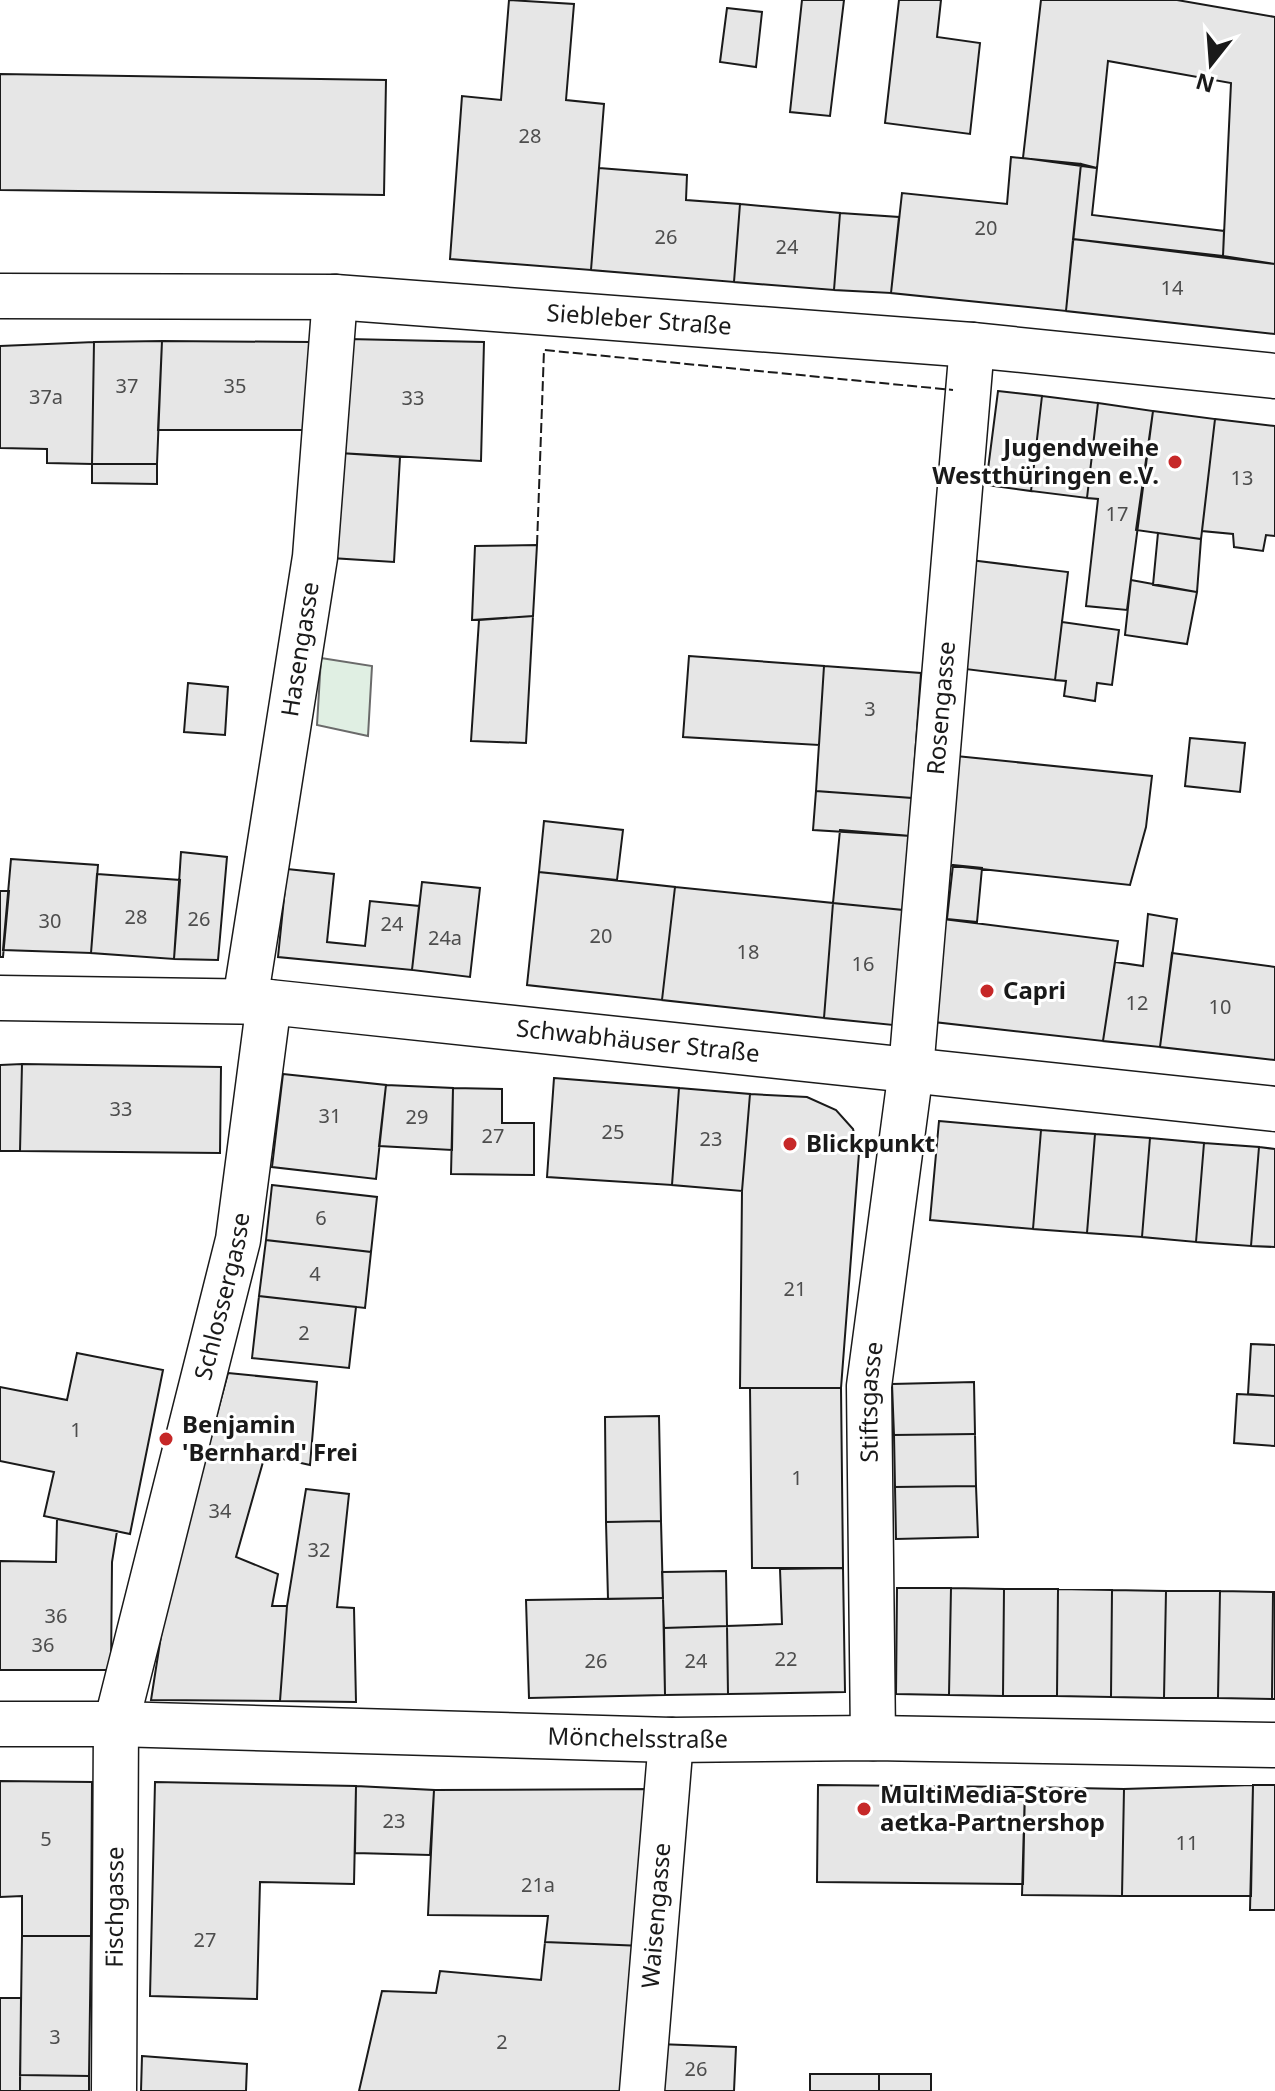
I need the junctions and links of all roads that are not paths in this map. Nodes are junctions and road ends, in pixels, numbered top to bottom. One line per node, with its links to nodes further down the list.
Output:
1 (0, 296): 2 (street, Siebleber Straße)
2 (335, 297): 3 (street, Siebleber Straße); 6 (street, Hasengasse)
3 (972, 345): 4 (street, Siebleber Straße); 7 (street, Rosengasse)
4 (1275, 376)
5 (0, 998): 6 (street, Schwabhäuser Straße)
6 (257, 1002): 7 (street, Schwabhäuser Straße); 10 (street, Schlossergasse)
7 (911, 1070): 8 (street, Schwabhäuser Straße); 11 (street, Stiftsgasse)
8 (1275, 1109)
9 (0, 1724): 10 (street, Mönchelsstraße)
10 (116, 1724): 12 (street, Mönchelsstraße); 14 (street, Fischgasse)
11 (873, 1738): 12 (street, Mönchelsstraße); 13 (street, Mönchelsstraße)
12 (671, 1740): 15 (street, Waisengasse)
13 (1275, 1745)
14 (114, 2071)
15 (642, 2091)

